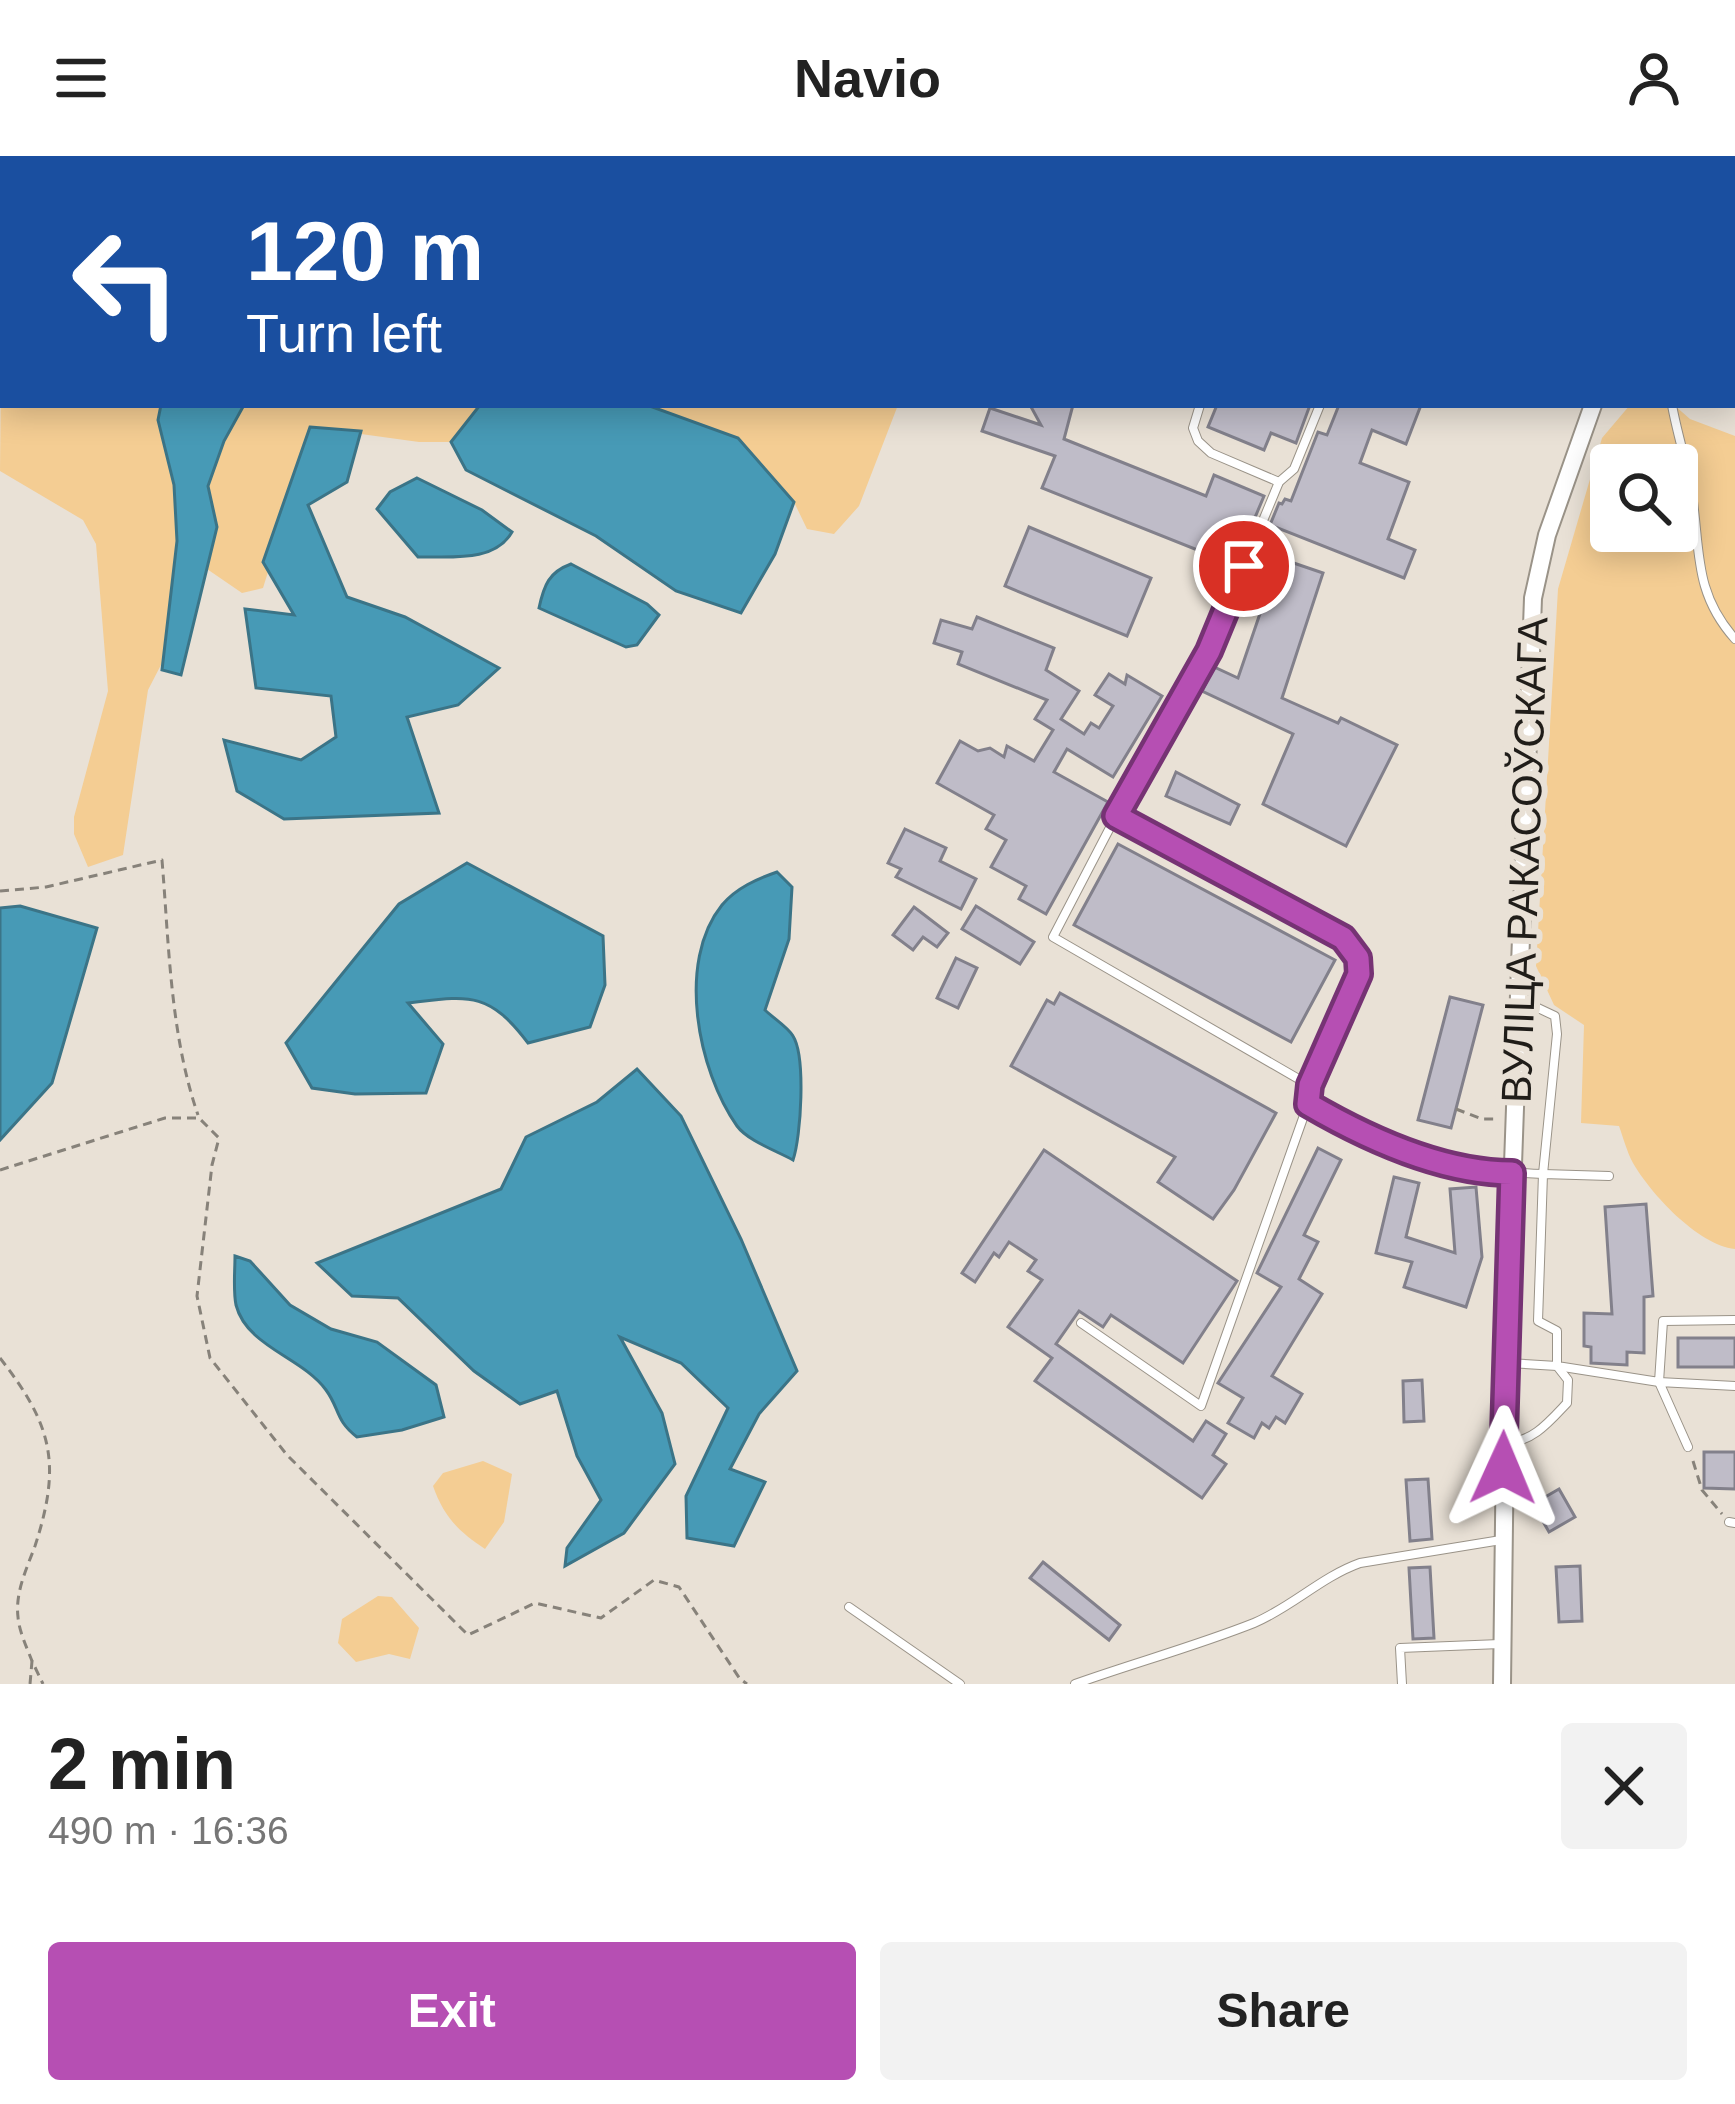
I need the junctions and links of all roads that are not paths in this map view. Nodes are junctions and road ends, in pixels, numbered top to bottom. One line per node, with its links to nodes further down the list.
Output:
1 (1199, 408): 5 (lane)
2 (1319, 408): 5 (lane)
3 (1592, 408): 8 (street, ВУЛІЦА РАКАСОЎСКАГА)
4 (1673, 408): 6 (lane)
5 (1279, 482): 7 (lane)
6 (1735, 639)
7 (1116, 816): 9 (lane); 9 (lane)
8 (1518, 1005): 11 (street, ВУЛІЦА РАКАСОЎСКАГА); 12 (lane)
9 (1310, 1085): 10 (lane)
10 (1308, 1104): 11 (lane); 15 (lane)
11 (1512, 1173): 12 (lane); 16 (street, ВУЛІЦА РАКАСОЎСКАГА)
12 (1543, 1174): 13 (lane); 17 (lane)
13 (1610, 1176)
14 (1735, 1320): 18 (lane)
15 (1081, 1323)
16 (1506, 1363): 17 (lane); 20 (street, ВУЛІЦА РАКАСОЎСКАГА)
17 (1557, 1366): 18 (lane); 20 (lane)
18 (1659, 1382): 19 (lane); 21 (lane)
19 (1735, 1386)
20 (1504, 1442): 22 (street, ВУЛІЦА РАКАСОЎСКАГА)
21 (1688, 1448)
22 (1503, 1540): 24 (street, ВУЛІЦА РАКАСОЎСКАГА); 26 (lane)
23 (849, 1606): 25 (lane)
24 (1502, 1644): 27 (lane); 28 (street, ВУЛІЦА РАКАСОЎСКАГА)
25 (960, 1684)
26 (1076, 1684)
27 (1402, 1684)
28 (1502, 1684)

